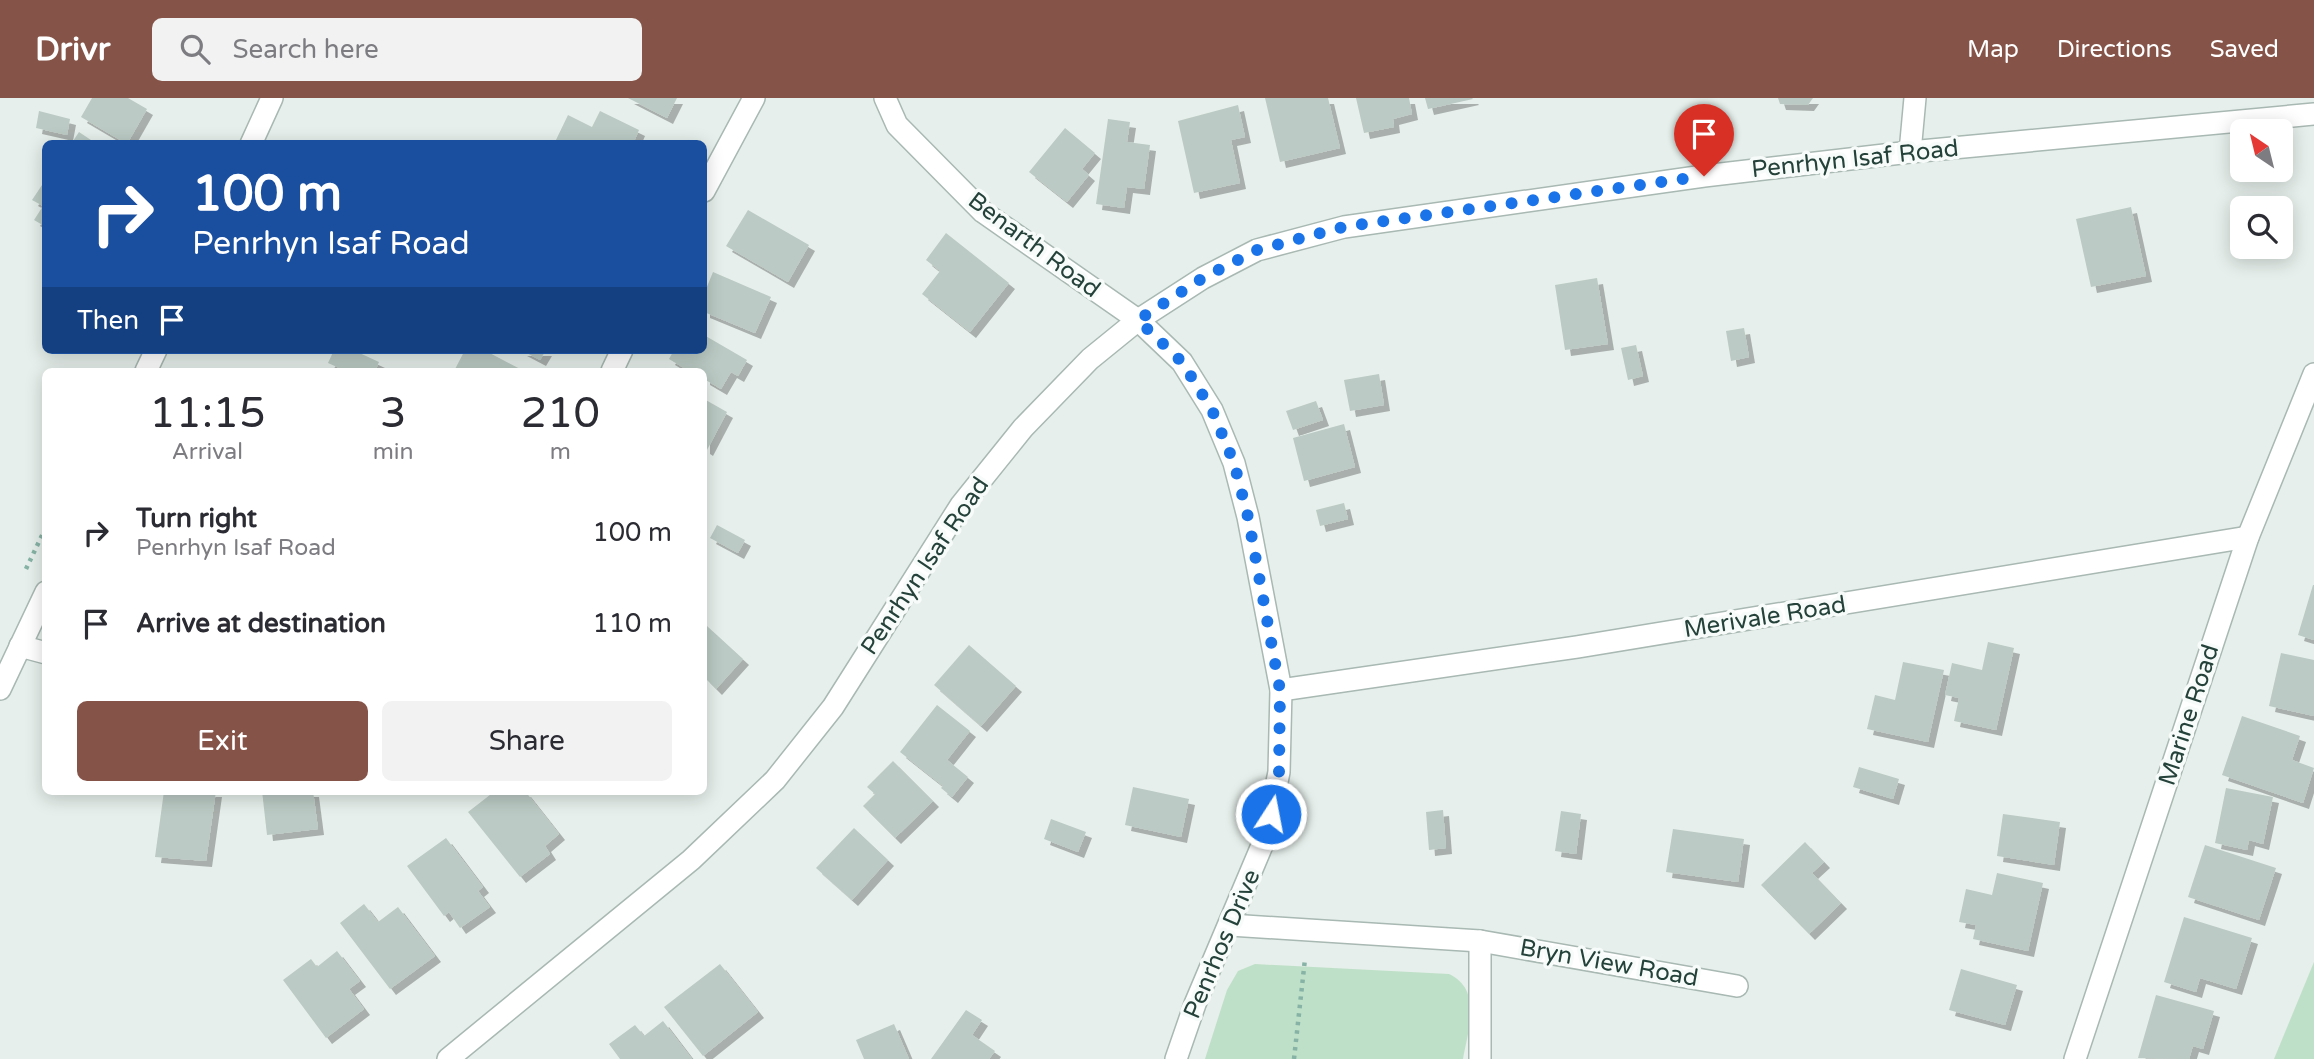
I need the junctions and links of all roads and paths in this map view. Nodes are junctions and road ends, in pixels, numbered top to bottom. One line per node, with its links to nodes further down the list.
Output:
1 (272, 98): 6 (street)
2 (754, 98): 8 (street)
3 (885, 98): 9 (street, Benarth Road)
4 (1915, 98): 7 (street)
5 (2314, 114): 7 (street, Penrhyn Isaf Road)
6 (253, 140)
7 (1910, 152): 9 (street, Penrhyn Isaf Road)
8 (707, 185)
9 (1138, 320): 16 (street, Penrhos Drive); 21 (street, Penrhyn Isaf Road)
10 (2314, 374): 11 (street, Marine Road)
11 (2248, 537): 16 (street, Merivale Road); 25 (street, Marine Road)
12 (42, 600): 13 (street)
13 (20, 646): 14 (street); 15 (street)
14 (42, 652)
15 (0, 689)
16 (1280, 690): 17 (street, Penrhos Drive)
17 (1230, 926): 18 (street, Bryn View Road); 22 (street, Penrhos Drive)
18 (1308, 931): 19 (street, Bryn View Road); 23 (path)
19 (1480, 941): 20 (street, Bryn View Road); 24 (street)
20 (1737, 986)
21 (448, 1059)
22 (1176, 1059)
23 (1294, 1059)
24 (1480, 1059)
25 (2075, 1059)

